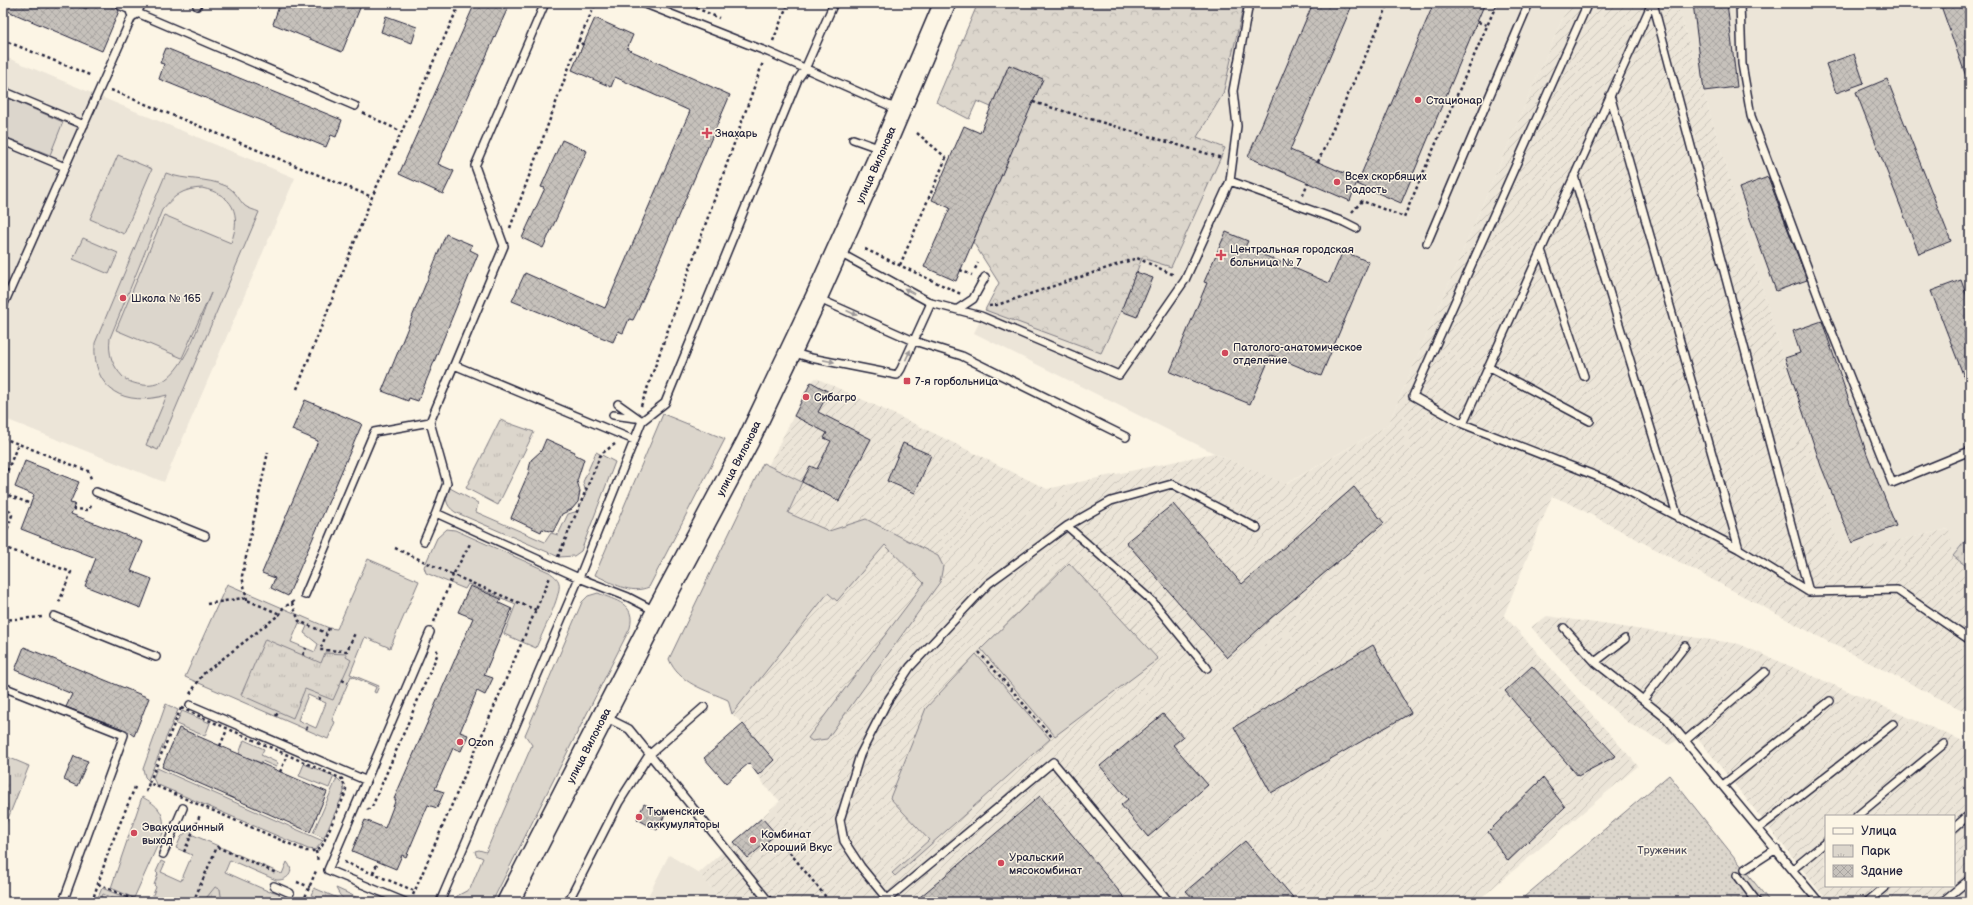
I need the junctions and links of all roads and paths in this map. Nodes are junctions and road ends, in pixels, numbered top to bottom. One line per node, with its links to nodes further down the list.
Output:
1 (460, 3): 30 (path)
2 (545, 3): 46 (lane)
3 (596, 3): 19 (path)
4 (643, 3): 21 (lane)
5 (788, 3): 21 (path)
6 (834, 3): 22 (lane)
7 (945, 3): 28 (street, улица Вилонова)
8 (1249, 3): 37 (lane)
9 (1389, 3): 38 (path)
10 (1497, 3): 17 (path)
11 (1529, 3): 45 (lane)
12 (1588, 3): 74 (lane)
13 (1652, 3): 25 (lane); 102 (lane)
14 (1740, 3): 80 (lane)
15 (131, 7): 23 (lane); 27 (lane)
16 (1478, 22): 17 (path)
17 (1487, 26): 43 (path)
18 (3, 40): 23 (path)
19 (579, 40): 20 (path); 46 (path)
20 (583, 45)
21 (768, 52): 22 (lane); 71 (path)
22 (804, 69): 28 (lane); 71 (lane)
23 (103, 83): 29 (lane); 42 (path)
24 (3, 91): 29 (lane)
25 (1610, 95): 40 (lane); 98 (lane)
26 (1033, 102): 37 (path)
27 (355, 106): 30 (path)
28 (900, 110): 34 (street, улица Вилонова)
29 (84, 124): 39 (lane)
30 (402, 132): 42 (path)
31 (917, 133): 35 (path)
32 (853, 139): 34 (lane)
33 (3, 141): 39 (lane)
34 (883, 149): 49 (street, улица Вилонова)
35 (946, 158): 36 (path); 51 (path)
36 (949, 160)
37 (1232, 162): 41 (lane)
38 (1318, 162)
39 (65, 167): 60 (lane)
40 (1574, 176): 48 (lane); 89 (lane)
41 (1230, 181): 43 (lane); 55 (lane)
42 (372, 197): 68 (path)
43 (1344, 222): 44 (lane)
44 (1356, 228)
45 (1427, 243)
46 (504, 246): 65 (lane)
47 (865, 249): 51 (path)
48 (1541, 250): 66 (lane); 67 (lane)
49 (838, 251): 58 (street, улица Вилонова); 59 (lane, one-way to 49)
50 (978, 264): 53 (path)
51 (900, 265): 57 (path)
52 (960, 270): 53 (path)
53 (972, 275): 56 (path)
54 (985, 278): 62 (lane)
55 (1185, 280): 61 (path); 62 (lane)
56 (970, 282)
57 (965, 296)
58 (816, 298): 63 (lane, one-way to 63); 64 (street, улица Вилонова)
59 (931, 303): 62 (lane); 63 (lane)
60 (3, 306)
61 (987, 306)
62 (958, 309)
63 (914, 341): 64 (lane, one-way to 63); 76 (lane)
64 (791, 352): 109 (street, улица Вилонова)
65 (454, 366): 73 (lane); 75 (lane)
66 (1488, 367): 72 (lane); 74 (lane)
67 (1584, 376)
68 (297, 389)
69 (618, 404): 71 (lane)
70 (613, 414): 71 (lane)
71 (639, 419): 78 (lane)
72 (1590, 421)
73 (430, 422): 88 (lane); 103 (lane)
74 (1463, 424): 89 (lane)
75 (626, 437): 78 (lane); 99 (path)
76 (1126, 437)
77 (3, 438): 79 (path)
78 (634, 440): 101 (lane)
79 (18, 444): 82 (path); 83 (path)
80 (1970, 451)
81 (268, 452): 104 (path)
82 (3, 482)
83 (96, 492): 87 (path); 93 (lane)
84 (3, 494): 86 (path)
85 (3, 499): 95 (path)
86 (31, 504)
87 (73, 509)
88 (436, 513): 92 (lane); 94 (lane)
89 (1678, 518): 98 (lane)
90 (1067, 526): 91 (lane); 126 (lane); 186 (lane)
91 (1257, 528)
92 (476, 531): 99 (lane); 100 (path)
93 (205, 536)
94 (424, 541)
95 (3, 543)
96 (3, 547): 111 (path)
97 (395, 548): 100 (path)
98 (1739, 549): 102 (lane)
99 (554, 566): 101 (lane); 108 (path)
100 (453, 574): 108 (path); 115 (path)
101 (579, 578): 109 (lane); 193 (lane)
102 (1809, 592): 119 (lane)
103 (305, 595)
104 (247, 600): 106 (path); 110 (path)
105 (292, 603): 116 (path)
106 (207, 604)
107 (283, 608): 110 (path)
108 (536, 610): 183 (path)
109 (657, 612): 140 (street, улица Вилонова)
110 (280, 614): 135 (path)
111 (54, 616): 112 (path); 124 (lane)
112 (3, 620)
113 (329, 628): 116 (path)
114 (1564, 628): 125 (lane)
115 (430, 632): 152 (lane); 158 (path)
116 (326, 633): 117 (path)
117 (354, 633)
118 (1625, 639): 125 (lane)
119 (1970, 640)
120 (1685, 646): 133 (lane)
121 (306, 648): 123 (path)
122 (979, 652): 145 (path)
123 (303, 655)
124 (156, 657)
125 (1595, 662): 133 (lane)
126 (1207, 668)
127 (1765, 672): 146 (lane)
128 (342, 680): 129 (path)
129 (348, 682)
130 (3, 687): 187 (lane)
131 (321, 695): 132 (path)
132 (319, 700)
133 (1643, 700): 146 (lane)
134 (1830, 701): 154 (lane)
135 (187, 702): 137 (path); 152 (lane)
136 (704, 707): 150 (lane)
137 (181, 708): 143 (path); 153 (path)
138 (278, 712): 139 (path)
139 (276, 716)
140 (603, 716): 150 (lane); 194 (street, улица Вилонова)
141 (308, 724): 144 (path)
142 (1894, 724): 163 (lane)
143 (227, 728): 148 (path); 149 (path)
144 (306, 729)
145 (1052, 737)
146 (1686, 740): 154 (lane)
147 (1944, 744): 161 (lane)
148 (220, 746)
149 (288, 754): 151 (path); 167 (path)
150 (649, 755): 195 (lane); 196 (lane)
151 (280, 772)
152 (365, 780): 192 (lane)
153 (149, 783): 156 (path); 167 (path)
154 (1723, 785): 163 (lane)
155 (135, 787): 179 (path)
156 (146, 792)
157 (183, 808): 169 (lane)
158 (365, 811)
159 (1970, 814): 162 (lane)
160 (200, 815): 168 (path)
161 (1858, 815)
162 (1955, 827)
163 (1759, 828): 166 (lane)
164 (782, 843): 197 (path)
165 (1825, 843): 173 (lane)
166 (1776, 849): 172 (lane); 173 (lane)
167 (316, 851): 181 (path)
168 (184, 852)
169 (163, 854)
170 (343, 861): 174 (path)
171 (378, 862): 174 (path)
172 (1744, 868)
173 (1793, 869): 200 (lane)
174 (373, 873): 183 (path)
175 (281, 875): 190 (path)
176 (1737, 875): 199 (lane)
177 (1970, 878): 202 (lane)
178 (295, 881): 181 (path)
179 (98, 884): 188 (path); 189 (path)
180 (274, 886): 184 (lane)
181 (310, 887): 191 (path)
182 (1885, 887): 201 (lane)
183 (415, 891): 185 (path)
184 (290, 893)
185 (413, 896)
186 (885, 901): 198 (lane)
187 (63, 902)
188 (92, 902)
189 (139, 902)
190 (195, 902)
191 (303, 902)
192 (405, 902)
193 (440, 902)
194 (508, 902)
195 (568, 902)
196 (769, 902)
197 (830, 902)
198 (1169, 902)
199 (1757, 902)
200 (1819, 902)
201 (1867, 902)
202 (1942, 902)

